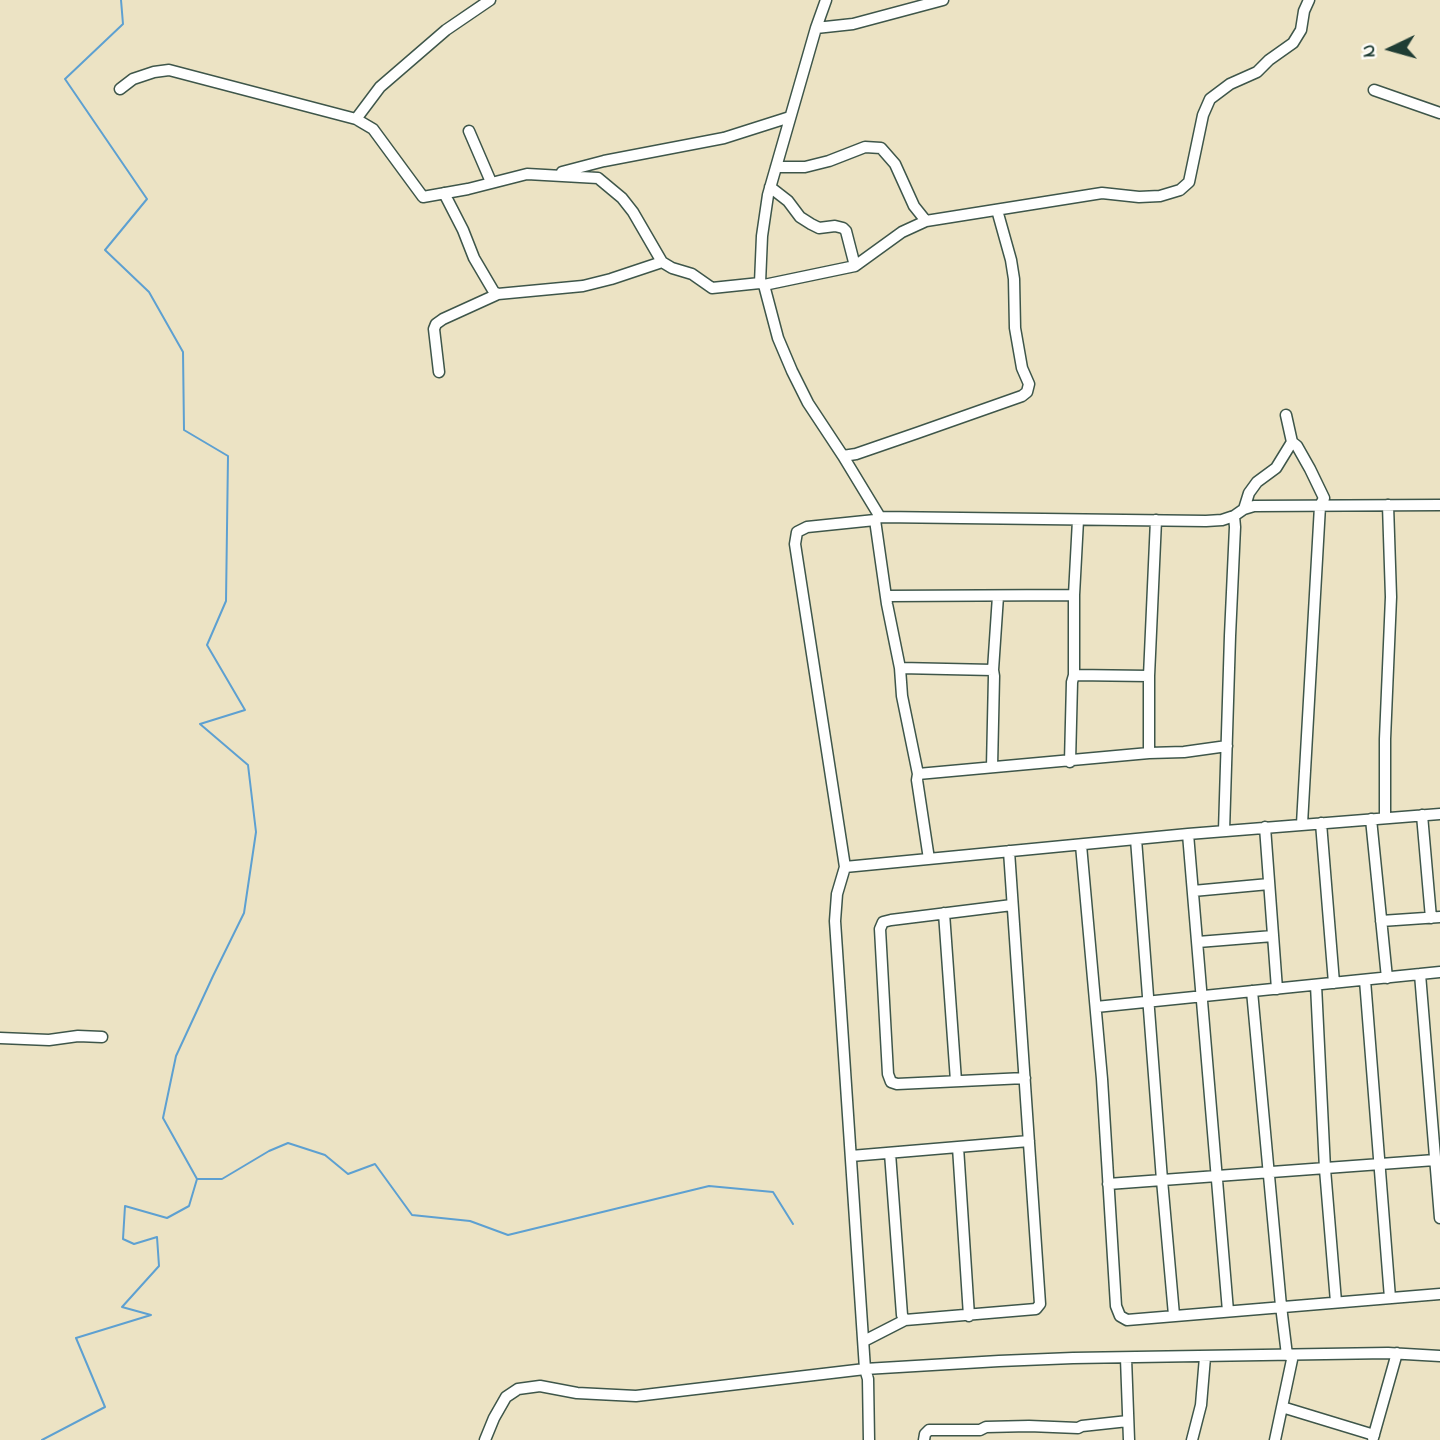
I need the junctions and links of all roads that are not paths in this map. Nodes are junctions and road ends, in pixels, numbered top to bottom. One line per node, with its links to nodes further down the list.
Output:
1 (490, 0): 10 (street)
2 (826, 0): 5 (street)
3 (943, 0): 5 (street)
4 (1309, 0): 17 (street)
5 (816, 28): 9 (street)
6 (120, 89): 10 (street)
7 (1374, 90): 8 (street)
8 (1440, 113)
9 (790, 117): 12 (street); 13 (street)
10 (356, 119): 16 (street)
11 (469, 131): 14 (street)
12 (776, 166): 15 (street); 18 (street)
13 (550, 175): 14 (street); 19 (street)
14 (491, 182): 16 (street)
15 (770, 187): 20 (street); 21 (street)
16 (444, 193): 22 (street)
17 (997, 210): 18 (street); 26 (street)
18 (926, 221): 20 (street)
19 (662, 262): 21 (street); 22 (street)
20 (855, 266): 21 (street)
21 (762, 284): 26 (street)
22 (498, 294): 23 (street)
23 (439, 372)
24 (1286, 415): 25 (street)
25 (1292, 442): 29 (street); 30 (street)
26 (843, 456): 32 (street)
27 (1388, 505): 28 (street); 29 (street); 49 (street)
28 (1440, 505)
29 (1320, 506): 30 (street); 52 (street)
30 (1244, 509): 31 (street)
31 (1234, 516): 34 (street); 42 (street)
32 (877, 518): 33 (street); 36 (street); 60 (street)
33 (1078, 520): 34 (street); 35 (street)
34 (1156, 520): 41 (street)
35 (1074, 595): 37 (street); 40 (street)
36 (887, 596): 37 (street); 38 (street)
37 (998, 596): 39 (street)
38 (900, 668): 39 (street); 46 (street)
39 (993, 670): 45 (street)
40 (1074, 675): 41 (street); 44 (street)
41 (1149, 676): 43 (street)
42 (1227, 746): 43 (street); 54 (street)
43 (1149, 753): 44 (street)
44 (1070, 761): 45 (street)
45 (992, 767): 46 (street)
46 (918, 774): 59 (street)
47 (1440, 814): 48 (street)
48 (1422, 815): 49 (street); 65 (street)
49 (1385, 818): 50 (street)
50 (1371, 819): 51 (street); 66 (street)
51 (1321, 823): 52 (street); 73 (street)
52 (1302, 824): 53 (street)
53 (1265, 827): 54 (street); 61 (street)
54 (1224, 831): 55 (street)
55 (1188, 834): 56 (street); 62 (street)
56 (1136, 839): 57 (street); 78 (street)
57 (1081, 845): 58 (street); 79 (street)
58 (1009, 851): 59 (street); 63 (street)
59 (929, 859): 60 (street)
60 (845, 867): 87 (street)
61 (1269, 884): 62 (street); 67 (street)
62 (1193, 891): 68 (street)
63 (1012, 905): 64 (street); 82 (street)
64 (944, 913): 83 (street); 83 (street)
65 (1435, 917): 66 (street)
66 (1381, 921): 71 (street)
67 (1273, 936): 68 (street); 75 (street)
68 (1198, 942): 77 (street)
69 (1440, 972): 70 (street)
70 (1420, 974): 71 (street); 88 (street)
71 (1387, 978): 72 (street)
72 (1365, 980): 73 (street); 89 (street)
73 (1334, 983): 74 (street)
74 (1316, 985): 75 (street); 90 (street)
75 (1277, 989): 76 (street)
76 (1252, 991): 77 (street); 91 (street)
77 (1203, 996): 78 (street); 92 (street)
78 (1148, 1002): 79 (street); 93 (street)
79 (1096, 1007): 94 (street)
80 (102, 1037): 81 (street)
81 (0, 1038)
82 (1026, 1078): 83 (street); 84 (street)
83 (956, 1081)
84 (1029, 1141): 85 (street); 102 (street)
85 (958, 1147): 86 (street); 102 (street)
86 (890, 1153): 87 (street); 103 (street)
87 (851, 1156): 104 (street)
88 (1435, 1160): 89 (street); 95 (street)
89 (1379, 1165): 90 (street); 97 (street)
90 (1325, 1168): 91 (street); 98 (street)
91 (1269, 1173): 92 (street); 99 (street)
92 (1218, 1176): 93 (street); 100 (street)
93 (1162, 1180): 94 (street); 101 (street)
94 (1108, 1184): 101 (street)
95 (1440, 1218)
96 (1440, 1294): 97 (street)
97 (1390, 1298): 98 (street)
98 (1336, 1302): 99 (street)
99 (1280, 1306): 100 (street); 106 (street)
100 (1228, 1311): 101 (street)
101 (1174, 1315)
102 (969, 1316): 103 (street)
103 (905, 1320): 104 (street)
104 (864, 1341): 110 (street)
105 (1397, 1353): 106 (street); 107 (street); 115 (street)
106 (1290, 1355): 108 (street); 111 (street)
107 (1440, 1356)
108 (1205, 1357): 109 (street); 121 (street)
109 (1126, 1358): 110 (street); 112 (street)
110 (865, 1369): 116 (street); 117 (street)
111 (1282, 1407): 115 (street); 122 (street)
112 (1128, 1421): 113 (street); 120 (street)
113 (1078, 1428): 114 (street); 119 (street)
114 (980, 1435): 118 (street)
115 (1373, 1437)
116 (485, 1440)
117 (869, 1440)
118 (924, 1440)
119 (1078, 1440)
120 (1129, 1440)
121 (1192, 1440)
122 (1275, 1440)

